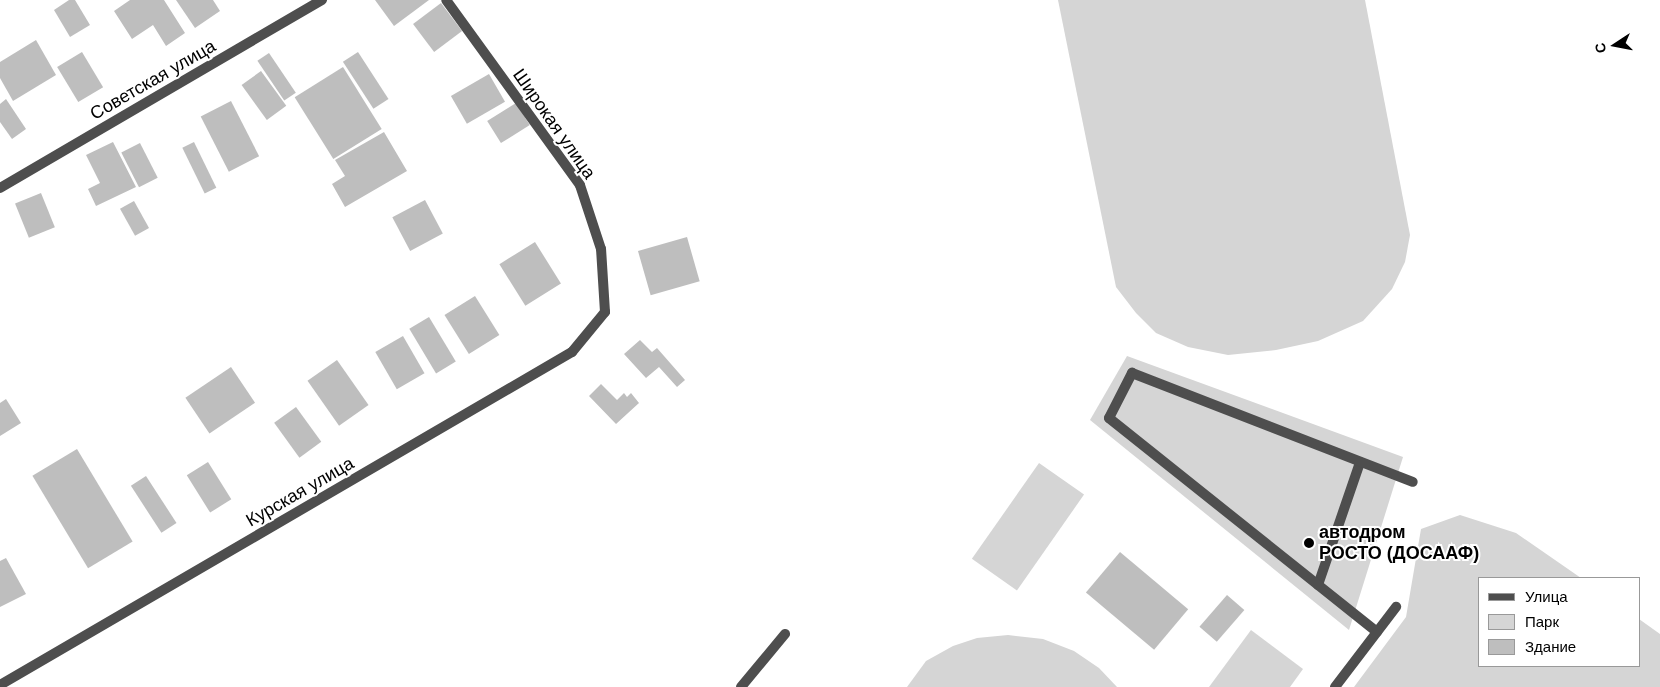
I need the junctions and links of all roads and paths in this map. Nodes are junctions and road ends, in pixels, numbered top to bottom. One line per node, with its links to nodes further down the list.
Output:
1 (322, 0): 3 (street, Советская улица)
2 (446, 0): 4 (street, Широкая улица)
3 (0, 188)
4 (605, 312): 11 (street, Курская улица)
5 (1360, 462): 6 (street); 7 (street); 7 (street)
6 (1413, 482)
7 (1318, 585): 9 (street)
8 (1396, 607): 9 (street)
9 (1377, 632): 13 (street)
10 (785, 634): 12 (street)
11 (0, 685)
12 (742, 687)
13 (1335, 687)

